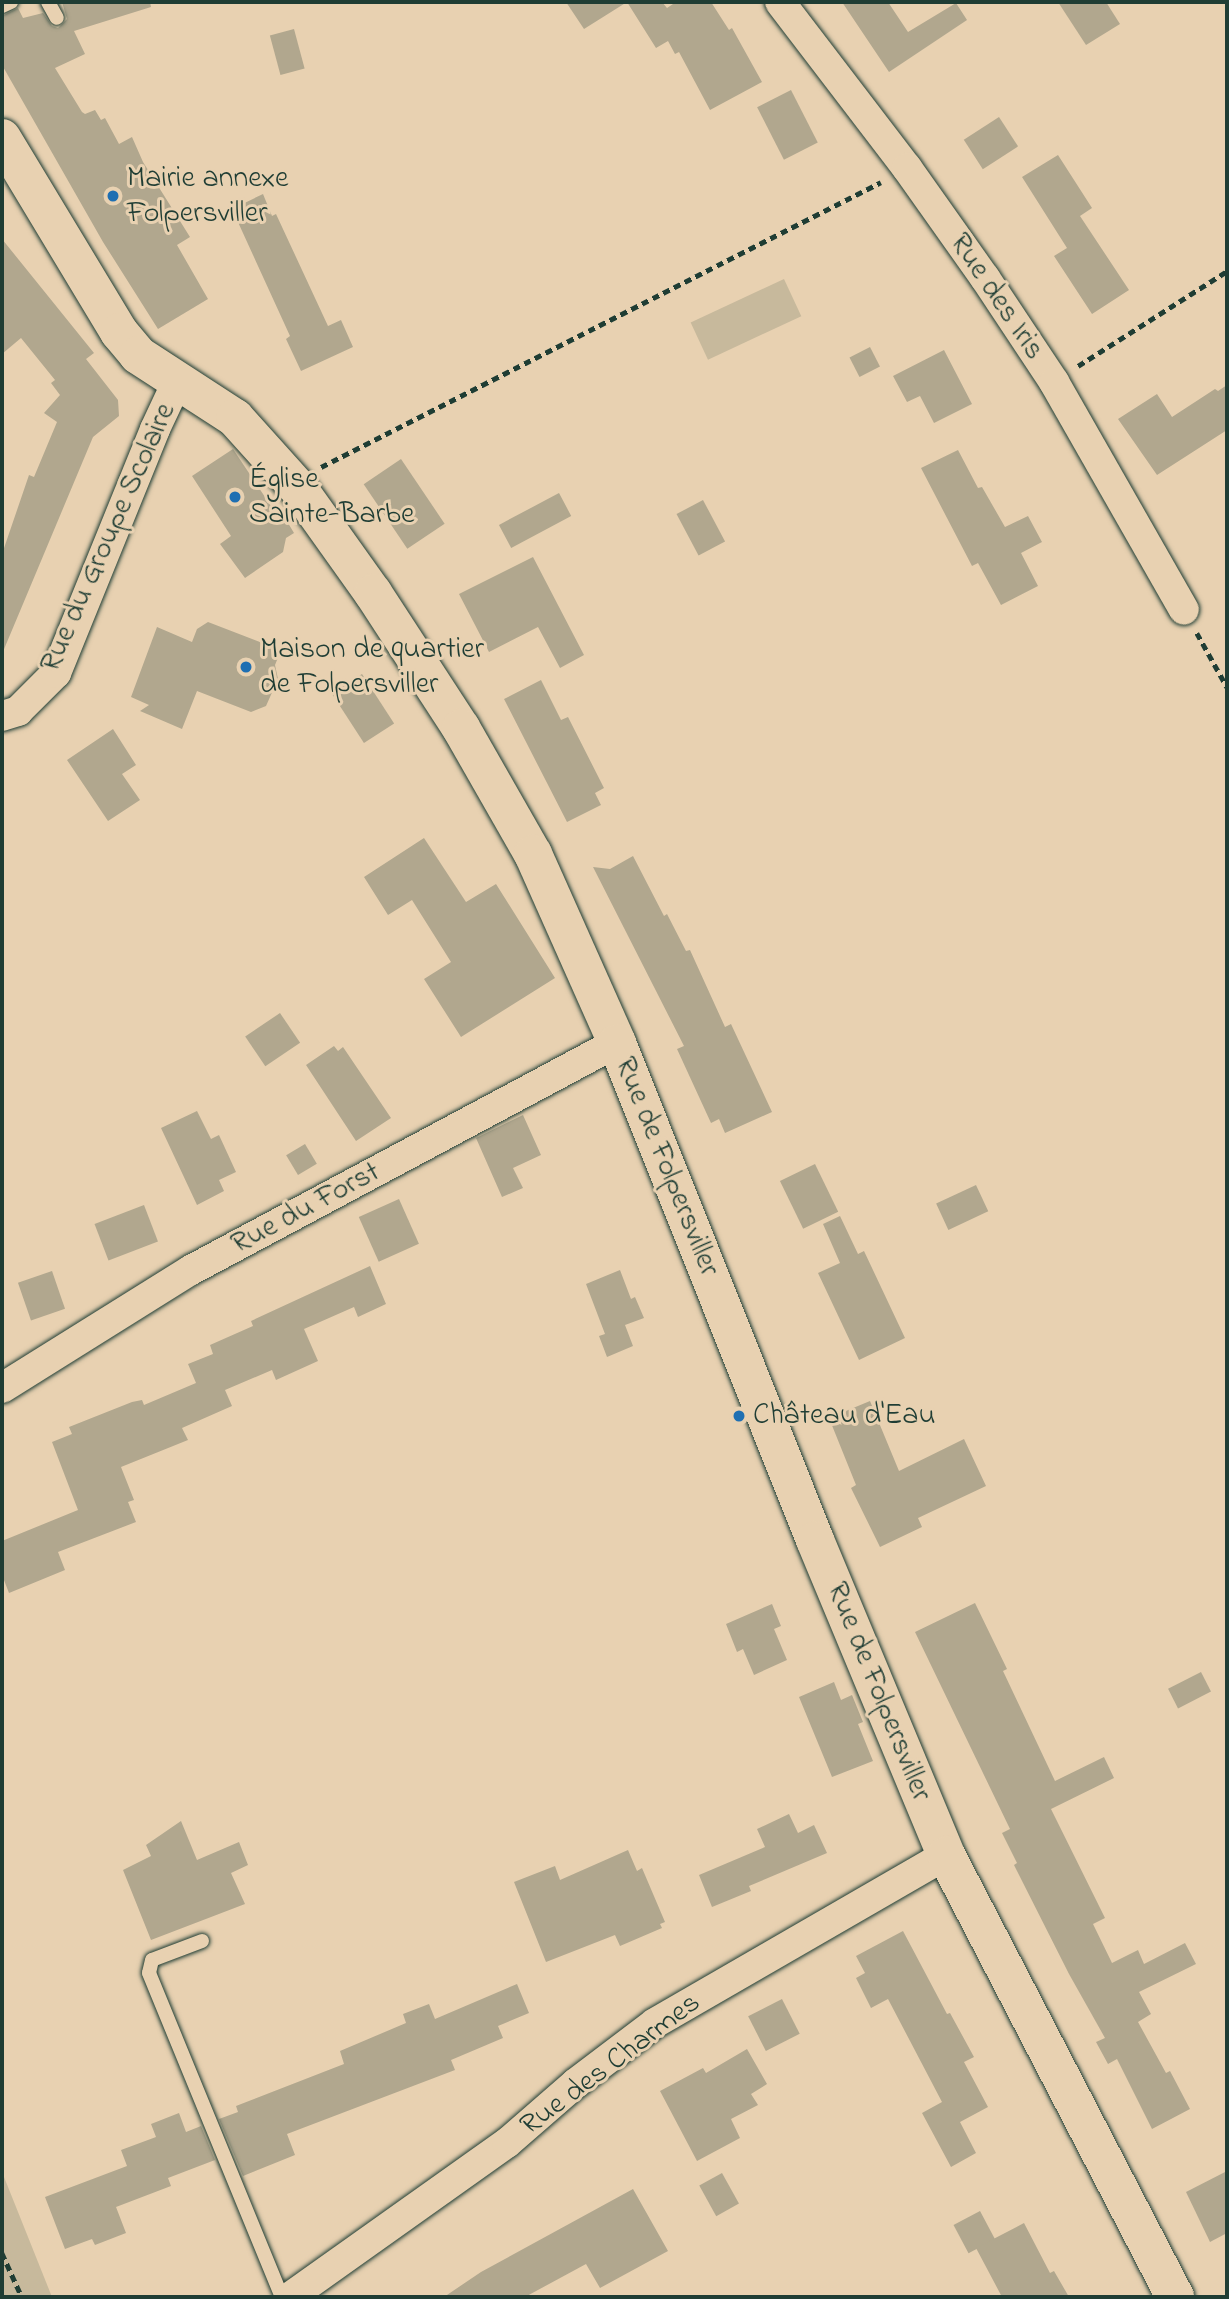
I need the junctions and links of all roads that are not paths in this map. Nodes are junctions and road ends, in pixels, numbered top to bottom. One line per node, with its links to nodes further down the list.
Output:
1 (11, 2): 4 (lane)
2 (48, 2): 5 (lane)
3 (780, 2): 8 (street, Rue des Iris)
4 (2, 6)
5 (57, 18)
6 (2, 138): 7 (street, Rue de Folpersviller)
7 (178, 380): 9 (street, Rue du Groupe Scolaire); 10 (street, Rue de Folpersviller)
8 (1184, 610)
9 (2, 716)
10 (617, 1043): 11 (street, Rue du Forst); 12 (street, Rue de Folpersviller)
11 (2, 1388)
12 (946, 1855): 15 (street, Rue des Charmes); 16 (street, Rue de Folpersviller)
13 (202, 1941): 14 (lane)
14 (282, 2297)
15 (290, 2297)
16 (1175, 2297)

